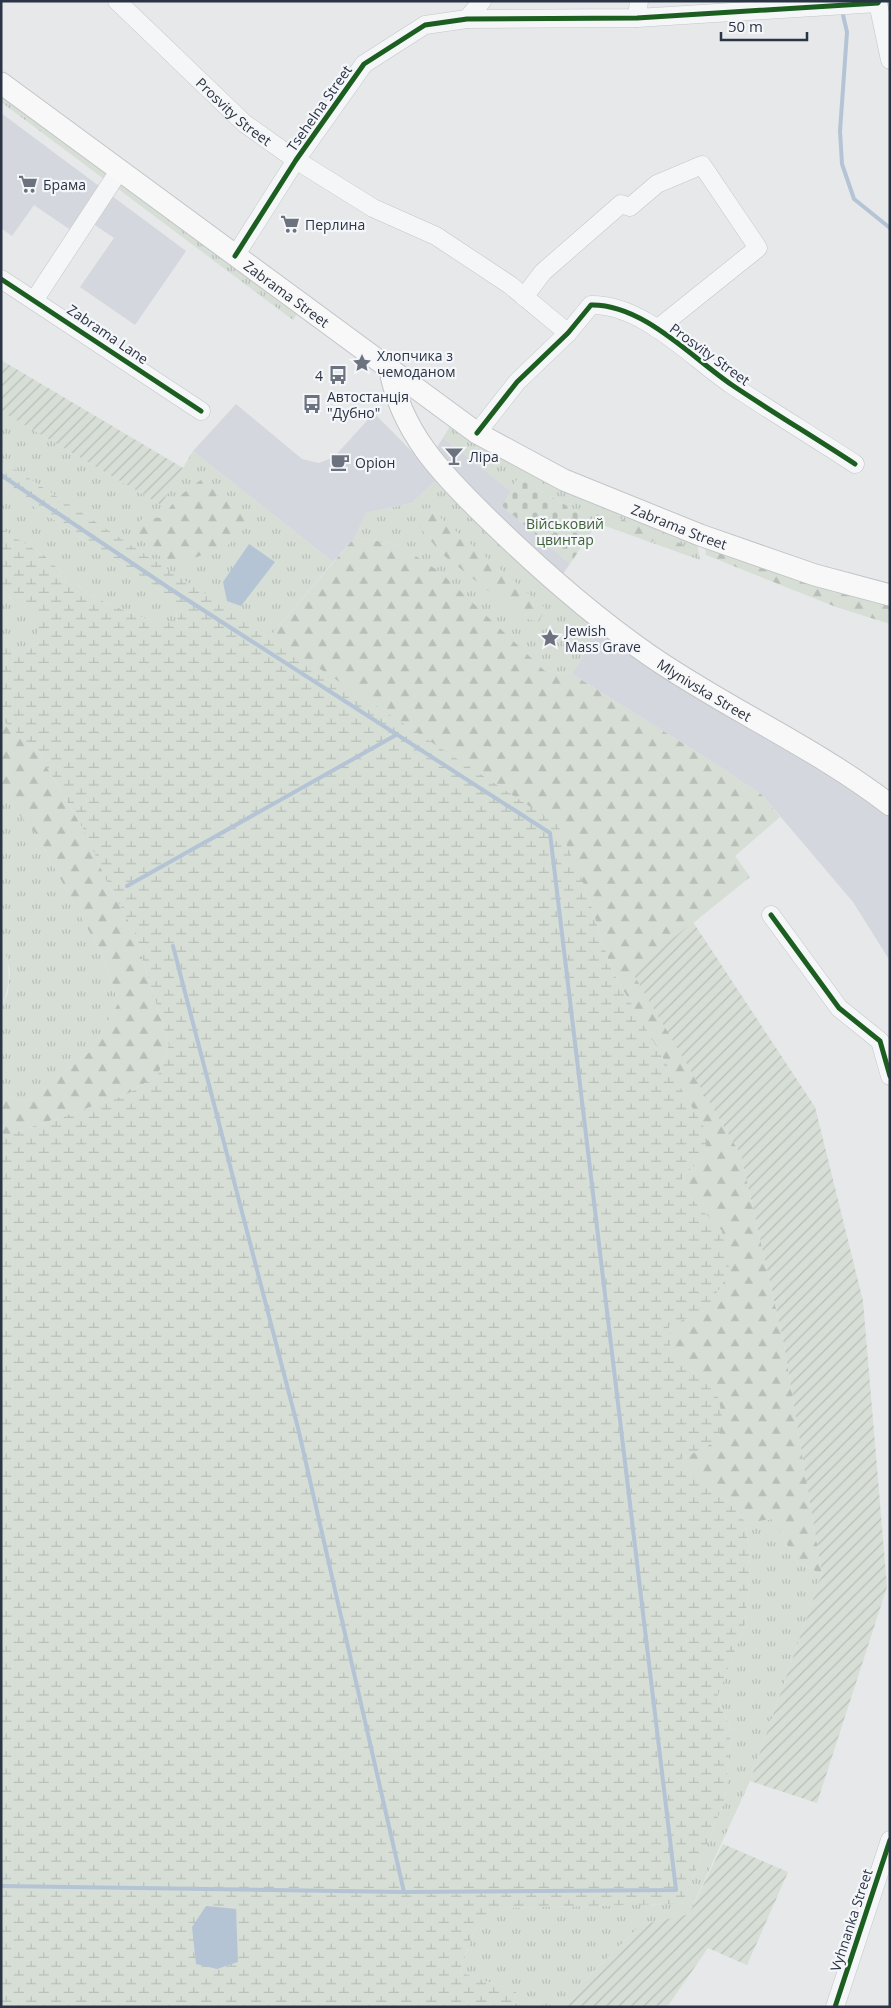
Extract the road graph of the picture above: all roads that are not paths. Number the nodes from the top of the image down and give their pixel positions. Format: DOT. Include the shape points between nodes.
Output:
graph roads {
  1 [pos="118,1"];
  2 [pos="482,1"];
  3 [pos="878,2"];
  4 [pos="638,10"];
  5 [pos="467,19"];
  6 [pos="890,60"];
  7 [pos="1,83"];
  8 [pos="296,160"];
  9 [pos="119,171"];
  10 [pos="235,256"];
  11 [pos="1,279"];
  12 [pos="524,297"];
  13 [pos="35,299"];
  14 [pos="657,329"];
  15 [pos="568,333"];
  16 [pos="390,370"];
  17 [pos="201,411"];
  18 [pos="477,433"];
  19 [pos="854,464"];
  20 [pos="890,595"];
  21 [pos="890,805"];
  22 [pos="771,915"];
  23 [pos="890,1076"];
  24 [pos="890,1840"];
  25 [pos="883,1882"];
  26 [pos="835,2007"];
  1 -- 8 [label="street, Prosvity Street" via="244,123"];
  2 -- 5 [label="street"];
  3 -- 4 [label="street, Tsehelna Street"];
  3 -- 6 [label="street"];
  4 -- 5 [label="street, Tsehelna Street"];
  5 -- 8 [label="street, Tsehelna Street" via="425,25 364,64"];
  7 -- 9 [label="main road, Zabrama Street"];
  8 -- 10 [label="street, Tsehelna Street"];
  8 -- 12 [label="street, Prosvity Street" via="374,208 436,236"];
  9 -- 10 [label="main road, Zabrama Street"];
  9 -- 13 [label="street"];
  10 -- 16 [label="main road, Zabrama Street"];
  11 -- 13 [label="street, Zabrama Lane"];
  12 -- 14 [label="street" via="542,272 621,204 630,207 657,184 702,165 758,248"];
  12 -- 15 [label="street, Prosvity Street"];
  13 -- 17 [label="street, Zabrama Lane"];
  14 -- 15 [label="street, Prosvity Street" via="606,305 590,305"];
  14 -- 19 [label="street, Prosvity Street" via="730,384"];
  15 -- 18 [label="street, Prosvity Street" via="517,382"];
  16 -- 18 [label="main road, Zabrama Street"];
  16 -- 21 [label="main road, Mlynivska Street" via="394,393 412,431 442,474 578,602 649,656 850,776"];
  18 -- 20 [label="main road, Zabrama Street" via="564,480 700,535 815,575"];
  22 -- 23 [label="street" via="839,1008 880,1040"];
  24 -- 25 [label="street, Vyhnanka Street"];
  25 -- 26 [label="street, Vyhnanka Street"];
}
